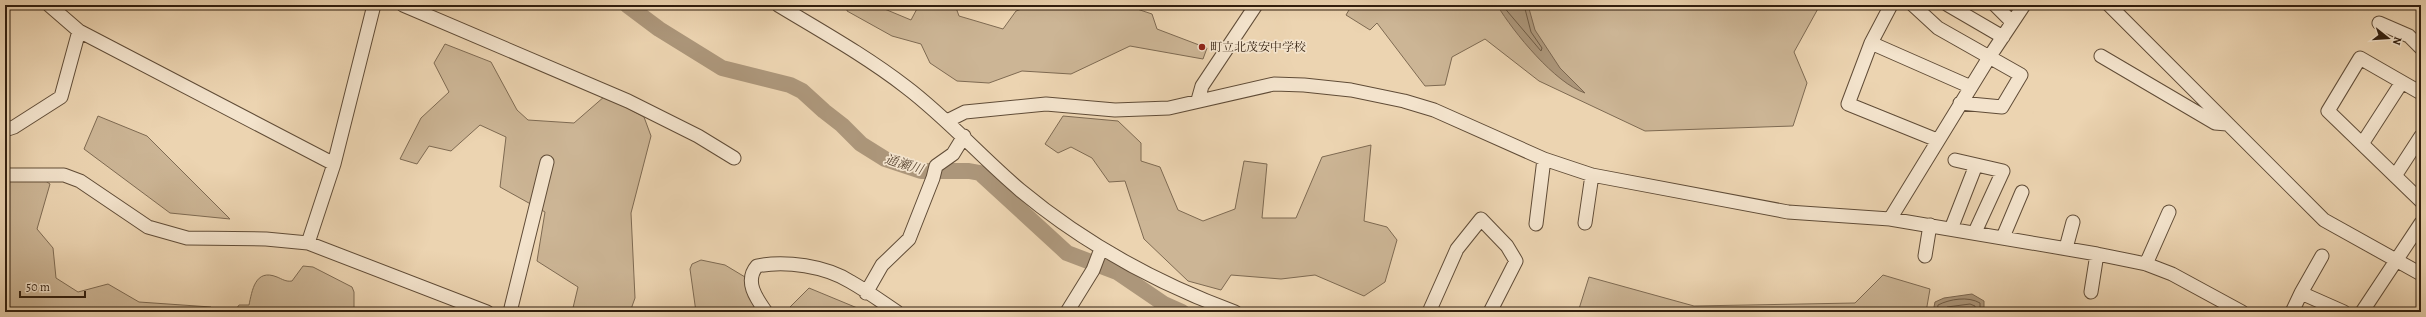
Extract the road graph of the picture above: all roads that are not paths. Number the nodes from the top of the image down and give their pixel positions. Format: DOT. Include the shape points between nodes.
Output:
graph roads {
  1 [pos="49,5"];
  2 [pos="374,5"];
  3 [pos="403,5"];
  4 [pos="778,5"];
  5 [pos="1256,5"];
  6 [pos="1891,5"];
  7 [pos="1913,5"];
  8 [pos="1948,5"];
  9 [pos="1995,5"];
  10 [pos="2024,5"];
  11 [pos="2109,5"];
  12 [pos="2012,22"];
  13 [pos="2379,23"];
  14 [pos="79,31"];
  15 [pos="2003,37"];
  16 [pos="1871,43"];
  17 [pos="2421,48"];
  18 [pos="1990,56"];
  19 [pos="2100,56"];
  20 [pos="2402,82"];
  21 [pos="1971,87"];
  22 [pos="2421,93"];
  23 [pos="1198,100"];
  24 [pos="1960,103"];
  25 [pos="947,121"];
  26 [pos="2227,124"];
  27 [pos="5,130"];
  28 [pos="964,136"];
  29 [pos="2421,136"];
  30 [pos="1937,140"];
  31 [pos="2362,144"];
  32 [pos="734,158"];
  33 [pos="1544,159"];
  34 [pos="1955,160"];
  35 [pos="547,162"];
  36 [pos="334,164"];
  37 [pos="1976,165"];
  38 [pos="5,175"];
  39 [pos="1592,175"];
  40 [pos="2395,176"];
  41 [pos="2022,192"];
  42 [pos="2421,201"];
  43 [pos="2169,212"];
  44 [pos="1890,219"];
  45 [pos="2073,222"];
  46 [pos="1585,223"];
  47 [pos="2421,223"];
  48 [pos="1536,224"];
  49 [pos="1930,225"];
  50 [pos="1950,229"];
  51 [pos="1975,232"];
  52 [pos="2003,237"];
  53 [pos="308,243"];
  54 [pos="2066,248"];
  55 [pos="1099,253"];
  56 [pos="2097,254"];
  57 [pos="1925,256"];
  58 [pos="2322,256"];
  59 [pos="2397,261"];
  60 [pos="2146,264"];
  61 [pos="2421,274"];
  62 [pos="2091,292"];
  63 [pos="866,293"];
  64 [pos="2301,293"];
  65 [pos="487,312"];
  66 [pos="510,312"];
  67 [pos="766,312"];
  68 [pos="897,312"];
  69 [pos="1067,312"];
  70 [pos="1235,312"];
  71 [pos="1430,312"];
  72 [pos="1490,312"];
  73 [pos="2242,312"];
  74 [pos="2292,312"];
  75 [pos="2344,312"];
  76 [pos="2362,312"];
  1 -- 14 [label="street"];
  2 -- 36 [label="street"];
  3 -- 32 [label="street" via="628,101 698,136"];
  4 -- 25 [label="street" via="870,61"];
  5 -- 23 [label="street" via="1202,86"];
  6 -- 16 [label="street"];
  7 -- 18 [label="street" via="1938,28"];
  8 -- 15 [label="street"];
  9 -- 12 [label="street"];
  10 -- 12 [label="street"];
  11 -- 26 [label="street"];
  12 -- 15 [label="street"];
  13 -- 17 [label="street" via="2409,36"];
  14 -- 27 [label="street" via="61,97"];
  14 -- 36 [label="street"];
  15 -- 18 [label="street"];
  16 -- 21 [label="street"];
  16 -- 30 [label="street" via="1848,104"];
  18 -- 21 [label="street"];
  18 -- 24 [label="street" via="2021,75 2002,107"];
  19 -- 26 [label="street" via="2215,123"];
  20 -- 22 [label="street"];
  20 -- 31 [label="street"];
  20 -- 31 [label="street" via="2360,58 2328,111"];
  21 -- 24 [label="street"];
  23 -- 25 [label="street" via="1169,108 1144,110 1046,104 965,112"];
  23 -- 33 [label="street" via="1274,84 1304,85 1371,94 1404,101 1457,118"];
  24 -- 30 [label="street"];
  25 -- 28 [label="street"];
  26 -- 59 [label="street" via="2324,220"];
  28 -- 55 [label="street" via="998,171"];
  28 -- 63 [label="street" via="953,154 934,172 909,239 882,265"];
  29 -- 40 [label="street"];
  30 -- 44 [label="street"];
  31 -- 40 [label="street"];
  33 -- 39 [label="street"];
  33 -- 48 [label="street"];
  34 -- 37 [label="street"];
  35 -- 66 [label="street"];
  36 -- 53 [label="street"];
  37 -- 50 [label="street"];
  37 -- 51 [label="street" via="2003,171"];
  38 -- 53 [label="street" via="64,175 80,181 148,228 179,236"];
  39 -- 44 [label="street" via="1788,212"];
  39 -- 46 [label="street"];
  40 -- 42 [label="street"];
  41 -- 52 [label="street"];
  43 -- 60 [label="street"];
  44 -- 49 [label="street"];
  45 -- 54 [label="street"];
  47 -- 59 [label="street"];
  49 -- 50 [label="street"];
  49 -- 57 [label="street"];
  50 -- 51 [label="street"];
  51 -- 52 [label="street"];
  52 -- 54 [label="street"];
  53 -- 65 [label="street"];
  54 -- 56 [label="street"];
  55 -- 69 [label="street"];
  55 -- 70 [label="street"];
  56 -- 60 [label="street"];
  56 -- 62 [label="street"];
  58 -- 64 [label="street"];
  59 -- 61 [label="street"];
  59 -- 76 [label="street"];
  60 -- 73 [label="street" via="2194,284"];
  63 -- 67 [label="street" via="837,275 790,264 769,263 756,266 750,277 751,286"];
  63 -- 68 [label="street"];
  64 -- 74 [label="street"];
  64 -- 75 [label="street"];
  71 -- 72 [label="street" via="1456,249 1481,220 1507,246 1516,261"];
}
